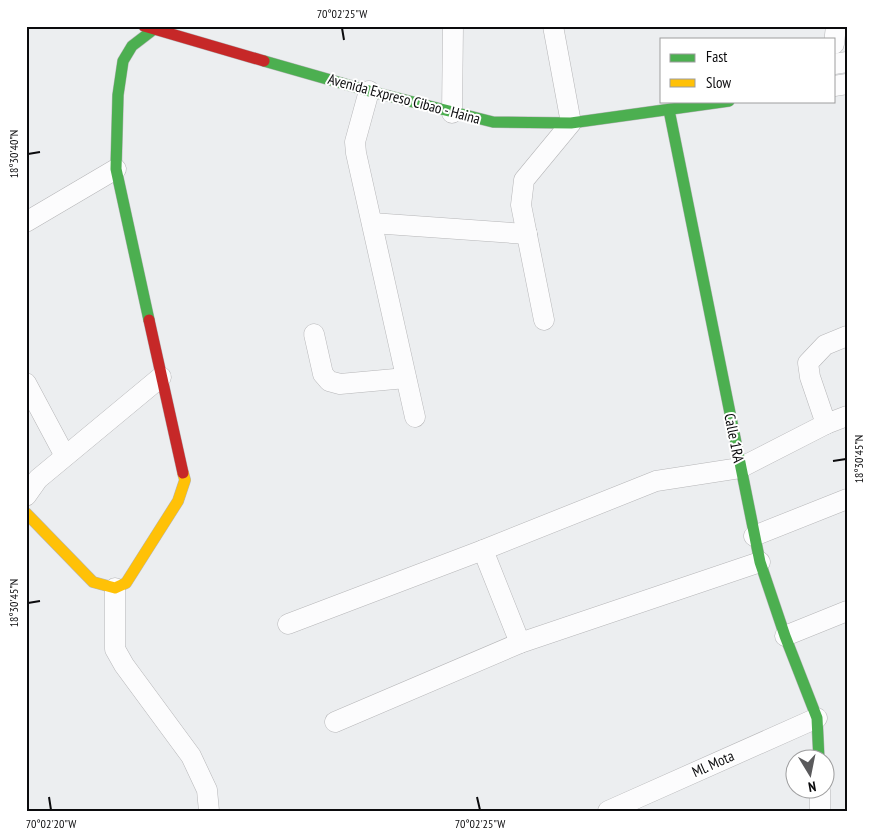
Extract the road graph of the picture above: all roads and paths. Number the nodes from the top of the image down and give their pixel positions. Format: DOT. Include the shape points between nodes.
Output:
graph roads {
  1 [pos="144,26"];
  2 [pos="454,26"];
  3 [pos="553,26"];
  4 [pos="157,28"];
  5 [pos="369,91"];
  6 [pos="722,102"];
  7 [pos="669,110"];
  8 [pos="452,113"];
  9 [pos="571,123"];
  10 [pos="116,169"];
  11 [pos="26,222"];
  12 [pos="372,223"];
  13 [pos="527,234"];
  14 [pos="544,320"];
  15 [pos="314,334"];
  16 [pos="847,336"];
  17 [pos="161,377"];
  18 [pos="406,378"];
  19 [pos="26,383"];
  20 [pos="847,416"];
  21 [pos="415,417"];
  22 [pos="826,424"];
  23 [pos="65,456"];
  24 [pos="740,468"];
  25 [pos="26,496"];
  26 [pos="847,499"];
  27 [pos="26,512"];
  28 [pos="754,536"];
  29 [pos="483,550"];
  30 [pos="760,562"];
  31 [pos="115,588"];
  32 [pos="847,612"];
  33 [pos="288,624"];
  34 [pos="785,636"];
  35 [pos="520,643"];
  36 [pos="817,718"];
  37 [pos="335,722"];
  38 [pos="819,750"];
  39 [pos="209,811"];
  40 [pos="608,811"];
  1 -- 4 [label="street, Avenida Expreso Cibao - Haina"];
  2 -- 8 [label="street"];
  3 -- 9 [label="street"];
  4 -- 5 [label="street, Avenida Expreso Cibao - Haina"];
  4 -- 10 [label="street" via="132,46 123,61 118,95"];
  5 -- 8 [label="street, Avenida Expreso Cibao - Haina"];
  5 -- 12 [label="street" via="355,142"];
  6 -- 7 [label="street, Avenida Expreso Cibao - Haina"];
  7 -- 9 [label="street, Avenida Expreso Cibao - Haina"];
  7 -- 24 [label="street, Calle 1RA"];
  8 -- 9 [label="street, Avenida Expreso Cibao - Haina" via="493,122"];
  9 -- 13 [label="street" via="524,180 521,205"];
  10 -- 11 [label="street"];
  10 -- 17 [label="street"];
  12 -- 13 [label="street"];
  12 -- 18 [label="street"];
  13 -- 14 [label="street"];
  15 -- 18 [label="street" via="323,374 329,381 340,384"];
  16 -- 22 [label="street" via="825,345 808,363"];
  17 -- 23 [label="street"];
  17 -- 31 [label="street" via="185,480 178,501 126,583"];
  18 -- 21 [label="street"];
  19 -- 23 [label="street"];
  20 -- 22 [label="street"];
  22 -- 24 [label="street"];
  23 -- 25 [label="street" via="38,479"];
  24 -- 28 [label="street, Calle 1RA"];
  24 -- 29 [label="street" via="656,481"];
  26 -- 28 [label="street"];
  27 -- 31 [label="street" via="93,582"];
  28 -- 30 [label="street, Calle 1RA"];
  29 -- 33 [label="street"];
  29 -- 35 [label="street"];
  30 -- 34 [label="street, Calle 1RA"];
  30 -- 35 [label="street"];
  31 -- 39 [label="street" via="115,649 124,666 191,756 207,790"];
  32 -- 34 [label="street"];
  34 -- 36 [label="street, Calle 1RA"];
  35 -- 37 [label="street"];
  36 -- 38 [label="street, Calle 1RA"];
  36 -- 40 [label="street, Ml. Mota"];
}
